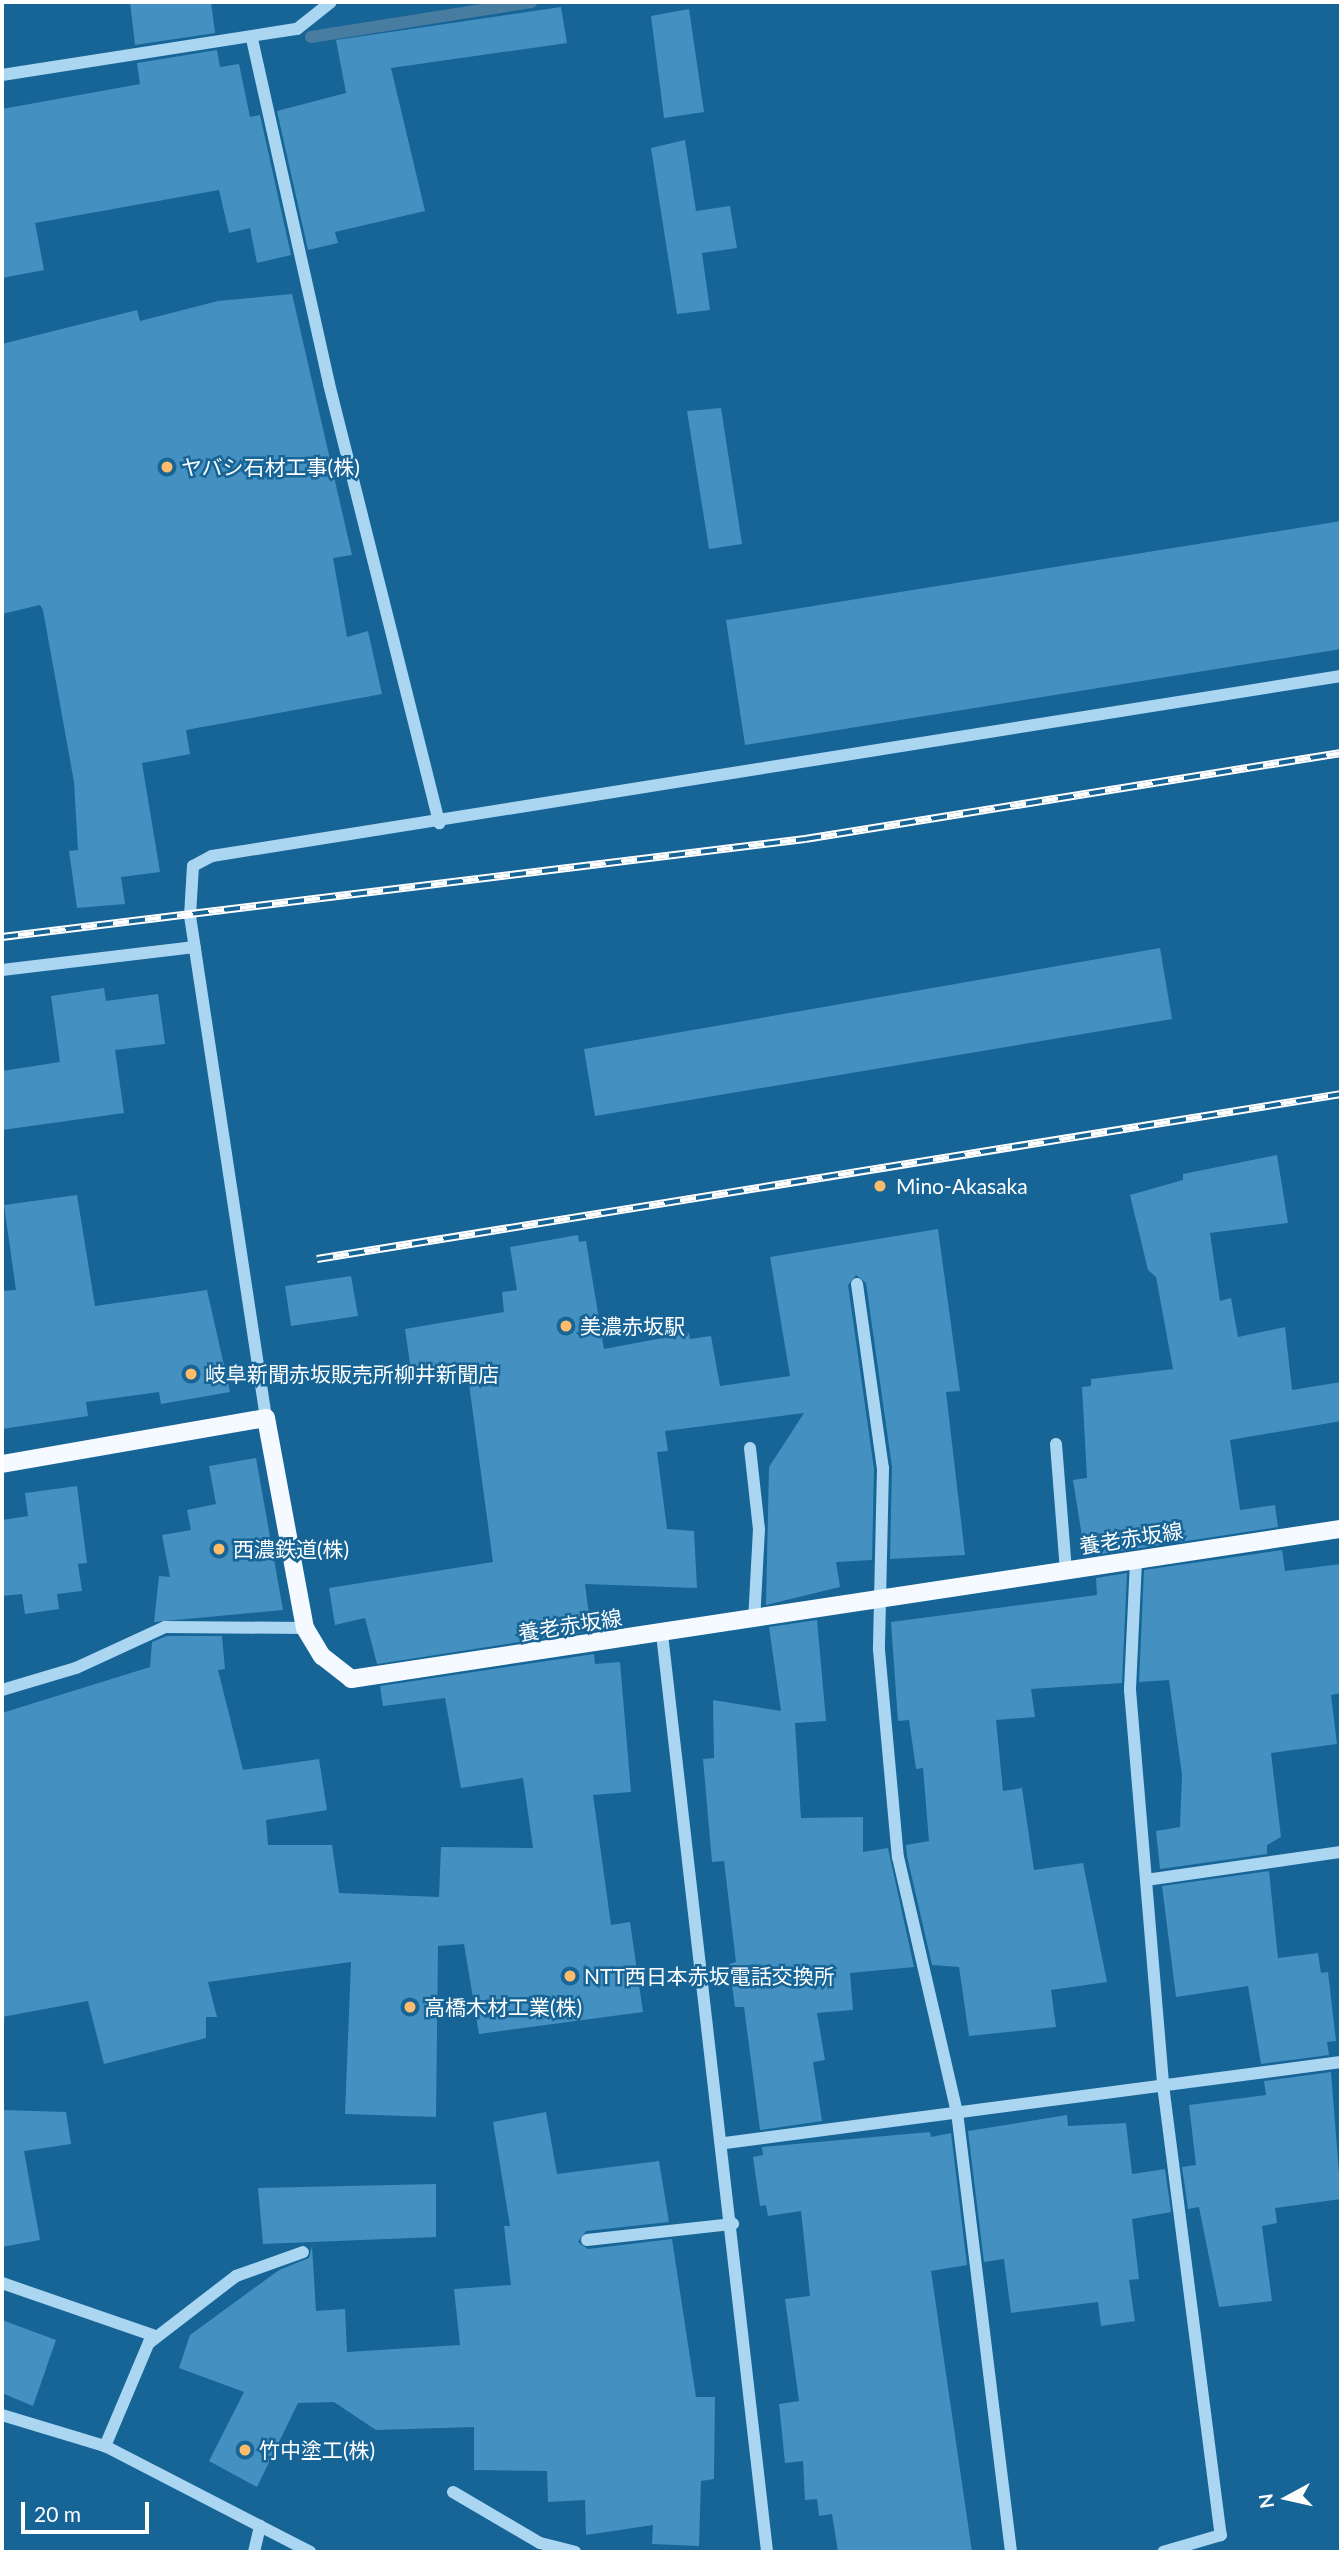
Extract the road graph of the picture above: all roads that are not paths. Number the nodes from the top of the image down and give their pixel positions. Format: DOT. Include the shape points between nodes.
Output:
graph roads {
  1 [pos="331,2"];
  2 [pos="252,38"];
  3 [pos="2,75"];
  4 [pos="1341,676"];
  5 [pos="439,822"];
  6 [pos="195,947"];
  7 [pos="2,970"];
  8 [pos="857,1284"];
  9 [pos="267,1418"];
  10 [pos="1056,1444"];
  11 [pos="750,1448"];
  12 [pos="2,1464"];
  13 [pos="1341,1529"];
  14 [pos="1136,1561"];
  15 [pos="1066,1571"];
  16 [pos="880,1599"];
  17 [pos="754,1620"];
  18 [pos="304,1628"];
  19 [pos="662,1634"];
  20 [pos="2,1690"];
  21 [pos="1341,1852"];
  22 [pos="1146,1880"];
  23 [pos="1341,2062"];
  24 [pos="1163,2085"];
  25 [pos="957,2112"];
  26 [pos="724,2143"];
  27 [pos="733,2224"];
  28 [pos="587,2240"];
  29 [pos="303,2252"];
  30 [pos="2,2283"];
  31 [pos="149,2344"];
  32 [pos="2,2415"];
  33 [pos="105,2446"];
  34 [pos="453,2491"];
  35 [pos="260,2526"];
  36 [pos="254,2552"];
  37 [pos="310,2552"];
  38 [pos="575,2552"];
  39 [pos="767,2552"];
  40 [pos="1011,2552"];
  41 [pos="1163,2552"];
  1 -- 2 [label="street" via="297,29"];
  2 -- 3 [label="street"];
  2 -- 5 [label="street" via="329,384"];
  4 -- 5 [label="street"];
  5 -- 6 [label="street" via="212,856 193,866 187,887"];
  6 -- 7 [label="street"];
  6 -- 9 [label="street"];
  8 -- 16 [label="street" via="883,1468"];
  9 -- 12 [label="main road"];
  9 -- 18 [label="main road, 養老赤坂線"];
  10 -- 15 [label="street"];
  11 -- 17 [label="street" via="759,1529"];
  13 -- 14 [label="main road, 養老赤坂線"];
  14 -- 15 [label="main road, 養老赤坂線"];
  14 -- 22 [label="street" via="1130,1690"];
  15 -- 16 [label="main road, 養老赤坂線"];
  16 -- 17 [label="main road, 養老赤坂線"];
  16 -- 25 [label="street" via="898,1857"];
  17 -- 19 [label="main road, 養老赤坂線"];
  18 -- 19 [label="main road, 養老赤坂線" via="322,1656 351,1679"];
  18 -- 20 [label="street" via="165,1627 76,1668"];
  19 -- 26 [label="street"];
  21 -- 22 [label="street"];
  22 -- 24 [label="street"];
  23 -- 24 [label="street"];
  24 -- 25 [label="street"];
  24 -- 41 [label="street" via="1221,2535"];
  25 -- 26 [label="street"];
  25 -- 40 [label="street"];
  26 -- 27 [label="street"];
  27 -- 28 [label="street"];
  27 -- 39 [label="street"];
  29 -- 31 [label="street" via="236,2276"];
  30 -- 31 [label="street" via="152,2335"];
  31 -- 33 [label="street"];
  32 -- 33 [label="street"];
  33 -- 35 [label="street"];
  34 -- 38 [label="street" via="540,2543"];
  35 -- 36 [label="street"];
  35 -- 37 [label="street"];
}
